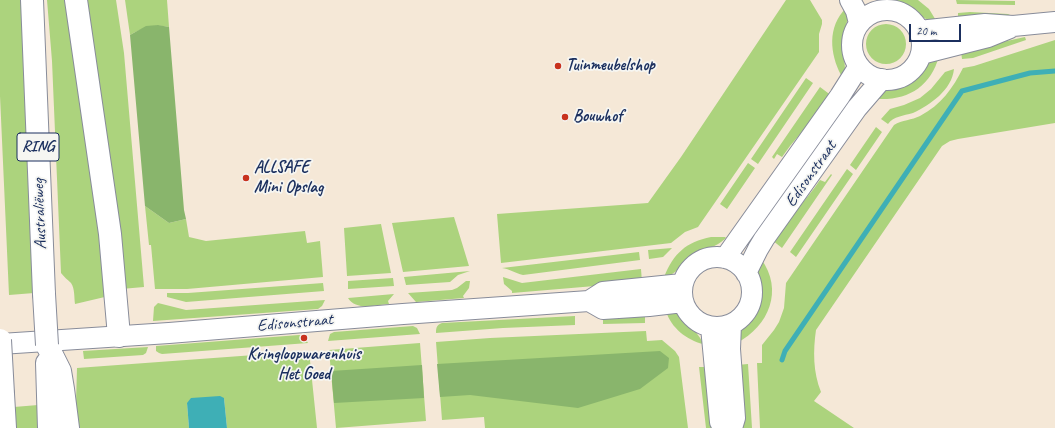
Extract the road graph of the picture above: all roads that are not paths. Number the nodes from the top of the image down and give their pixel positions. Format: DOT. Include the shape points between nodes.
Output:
graph roads {
  1 [pos="32,0"];
  2 [pos="76,0"];
  3 [pos="850,0"];
  4 [pos="874,5"];
  5 [pos="1055,22"];
  6 [pos="859,23"];
  7 [pos="1013,26"];
  8 [pos="919,31"];
  9 [pos="921,54"];
  10 [pos="859,66"];
  11 [pos="882,80"];
  12 [pos="725,258"];
  13 [pos="746,273"];
  14 [pos="683,293"];
  15 [pos="731,324"];
  16 [pos="0,326"];
  17 [pos="711,327"];
  18 [pos="118,336"];
  19 [pos="0,342"];
  20 [pos="56,390"];
  21 [pos="5,428"];
  22 [pos="49,428"];
  23 [pos="68,428"];
  24 [pos="724,428"];
  25 [pos="732,428"];
  1 -- 20 [label="main road, Australiëweg / RING, bridge" via="47,345"];
  2 -- 18 [label="main road" via="110,234"];
  3 -- 6 [label="street"];
  4 -- 6 [label="street" via="871,13"];
  4 -- 8 [label="street" via="899,12 911,19"];
  5 -- 7 [label="street"];
  6 -- 10 [label="street" via="853,35 852,48"];
  7 -- 8 [label="street" via="985,24"];
  7 -- 9 [label="street" via="988,37"];
  8 -- 9 [label="street"];
  9 -- 11 [label="street" via="906,74 899,78"];
  10 -- 11 [label="street" via="866,73"];
  10 -- 12 [label="street, Edisonstraat"];
  11 -- 13 [label="street, Edisonstraat" via="857,108 764,239"];
  12 -- 13 [label="street" via="737,264"];
  12 -- 14 [label="street" via="702,260 689,270 685,277"];
  13 -- 15 [label="street" via="752,287 750,302 743,315"];
  14 -- 17 [label="street" via="687,311 701,324"];
  14 -- 18 [label="street, Edisonstraat" via="603,292 589,301"];
  15 -- 17 [label="street"];
  15 -- 25 [label="street" via="730,349 735,418"];
  16 -- 19 [label="main road"];
  17 -- 24 [label="street" via="720,422"];
  18 -- 19 [label="street, Edisonstraat"];
  19 -- 21 [label="main road, bridge"];
  20 -- 22 [label="main road, Australiëweg"];
  20 -- 23 [label="main road"];
}
